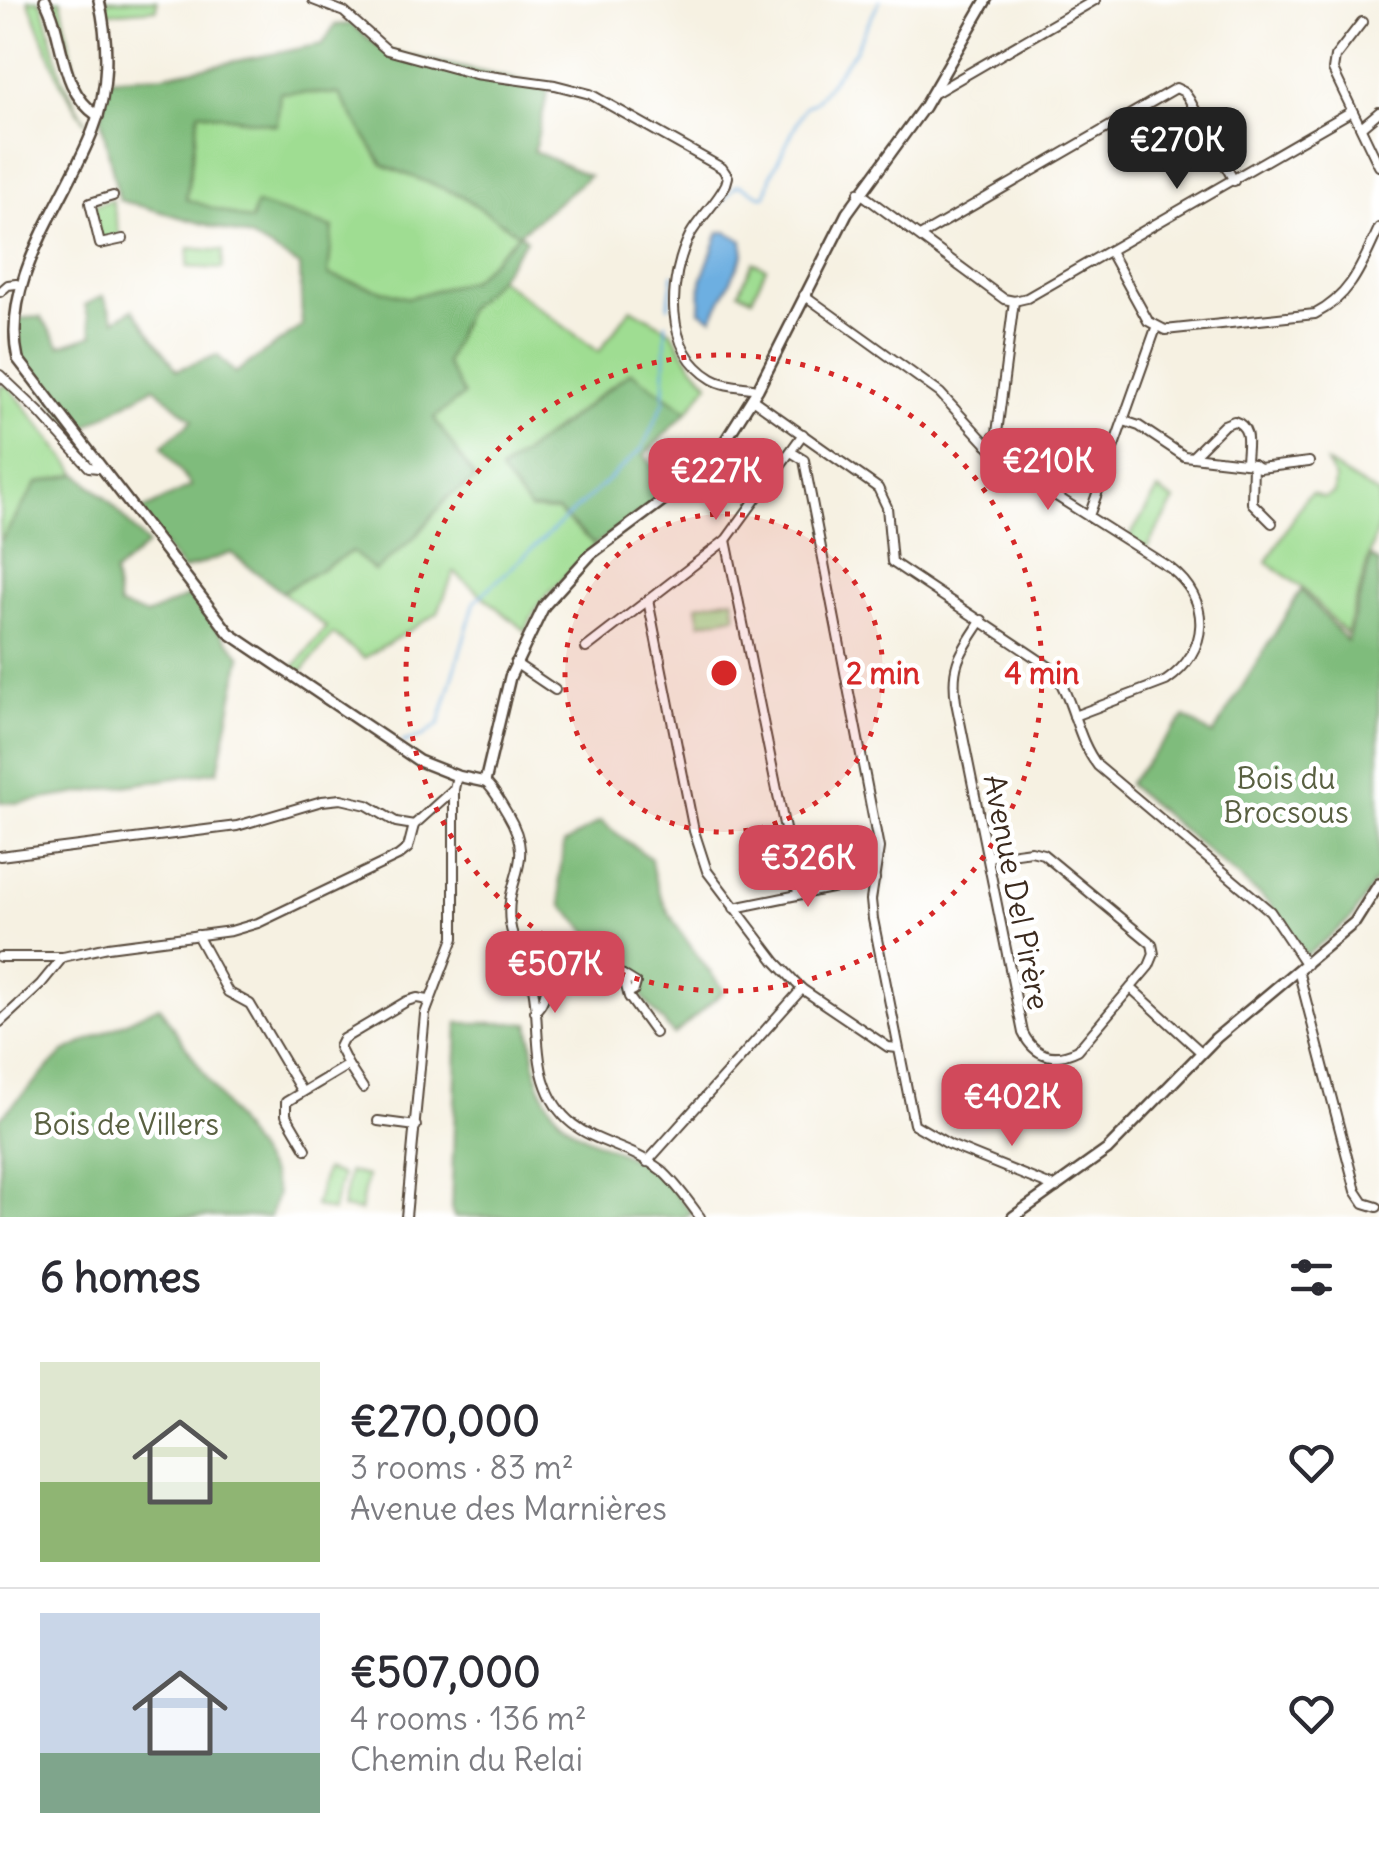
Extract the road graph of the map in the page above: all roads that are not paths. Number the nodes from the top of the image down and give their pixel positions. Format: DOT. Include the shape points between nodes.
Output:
graph roads {
  1 [pos="45,0"];
  2 [pos="99,0"];
  3 [pos="313,0"];
  4 [pos="986,0"];
  5 [pos="1095,0"];
  6 [pos="1362,22"];
  7 [pos="933,94"];
  8 [pos="1352,111"];
  9 [pos="1379,112"];
  10 [pos="98,116"];
  11 [pos="1361,127"];
  12 [pos="1379,166"];
  13 [pos="1234,181"];
  14 [pos="859,192"];
  15 [pos="113,196"];
  16 [pos="1379,228"];
  17 [pos="920,236"];
  18 [pos="123,240"];
  19 [pos="1110,252"];
  20 [pos="16,284"];
  21 [pos="0,292"];
  22 [pos="804,295"];
  23 [pos="1014,301"];
  24 [pos="1156,328"];
  25 [pos="0,375"];
  26 [pos="755,394"];
  27 [pos="1124,421"];
  28 [pos="803,434"];
  29 [pos="817,444"];
  30 [pos="987,445"];
  31 [pos="791,452"];
  32 [pos="1193,456"];
  33 [pos="804,460"];
  34 [pos="1309,462"];
  35 [pos="1250,464"];
  36 [pos="98,468"];
  37 [pos="1089,516"];
  38 [pos="1272,523"];
  39 [pos="726,540"];
  40 [pos="648,600"];
  41 [pos="982,620"];
  42 [pos="586,648"];
  43 [pos="516,663"];
  44 [pos="555,690"];
  45 [pos="1074,716"];
  46 [pos="457,776"];
  47 [pos="485,782"];
  48 [pos="454,789"];
  49 [pos="414,825"];
  50 [pos="0,856"];
  51 [pos="988,857"];
  52 [pos="874,879"];
  53 [pos="1379,884"];
  54 [pos="798,892"];
  55 [pos="734,908"];
  56 [pos="197,936"];
  57 [pos="63,957"];
  58 [pos="0,958"];
  59 [pos="1302,968"];
  60 [pos="1131,988"];
  61 [pos="802,989"];
  62 [pos="428,1000"];
  63 [pos="535,1010"];
  64 [pos="0,1022"];
  65 [pos="655,1034"];
  66 [pos="898,1048"];
  67 [pos="1201,1052"];
  68 [pos="348,1065"];
  69 [pos="362,1088"];
  70 [pos="302,1092"];
  71 [pos="378,1121"];
  72 [pos="416,1126"];
  73 [pos="306,1149"];
  74 [pos="648,1162"];
  75 [pos="1056,1188"];
  76 [pos="1377,1207"];
  77 [pos="406,1217"];
  78 [pos="700,1217"];
  79 [pos="1013,1217"];
  1 -- 10 [label="street" via="69,80"];
  2 -- 10 [label="street" via="106,52"];
  3 -- 26 [label="street" via="344,12 387,50 590,94 722,168 726,184 686,244 672,310 683,342 706,374"];
  4 -- 7 [label="street"];
  5 -- 7 [label="street"];
  6 -- 8 [label="street" via="1333,64"];
  7 -- 14 [label="street"];
  8 -- 11 [label="street"];
  8 -- 13 [label="street"];
  9 -- 11 [label="street"];
  10 -- 20 [label="street"];
  11 -- 12 [label="street"];
  13 -- 17 [label="street" via="1189,99 1176,88"];
  13 -- 19 [label="street"];
  14 -- 17 [label="street"];
  14 -- 22 [label="street"];
  15 -- 18 [label="street" via="90,204 90,210 100,244"];
  16 -- 24 [label="street" via="1352,284 1315,314"];
  17 -- 23 [label="street"];
  19 -- 23 [label="street"];
  19 -- 24 [label="street"];
  20 -- 21 [label="street"];
  20 -- 36 [label="street" via="9,319 18,359"];
  22 -- 26 [label="street"];
  22 -- 30 [label="street" via="940,393"];
  23 -- 30 [label="street" via="997,433"];
  24 -- 27 [label="street"];
  25 -- 36 [label="street"];
  26 -- 28 [label="street"];
  26 -- 43 [label="street" via="700,470 566,580 544,606"];
  27 -- 32 [label="street"];
  27 -- 37 [label="street"];
  28 -- 29 [label="street"];
  28 -- 31 [label="street"];
  29 -- 33 [label="street"];
  29 -- 41 [label="street" via="884,496 892,562"];
  30 -- 37 [label="street" via="1004,464"];
  31 -- 33 [label="street"];
  31 -- 39 [label="street"];
  32 -- 35 [label="street"];
  32 -- 35 [label="street" via="1234,421 1246,430"];
  33 -- 52 [label="street" via="879,848"];
  34 -- 35 [label="street"];
  35 -- 38 [label="street" via="1251,501"];
  36 -- 46 [label="street" via="229,633 408,755"];
  37 -- 45 [label="street" via="1185,580 1197,602 1200,632 1178,673"];
  39 -- 40 [label="street"];
  39 -- 54 [label="street"];
  40 -- 42 [label="street"];
  40 -- 55 [label="street" via="700,856"];
  41 -- 45 [label="street" via="1051,668"];
  41 -- 51 [label="street, Avenue Del Pirère" via="952,677"];
  43 -- 44 [label="street"];
  43 -- 47 [label="street"];
  45 -- 59 [label="street" via="1098,766 1270,911"];
  46 -- 47 [label="street"];
  46 -- 48 [label="street"];
  47 -- 63 [label="street" via="521,842 510,922"];
  48 -- 49 [label="street"];
  48 -- 62 [label="street" via="455,929"];
  49 -- 50 [label="street" via="341,799 237,826"];
  49 -- 56 [label="street" via="408,848 398,856 258,924"];
  51 -- 60 [label="street" via="1043,854 1145,937 1154,954"];
  51 -- 60 [label="street, Avenue Del Pirère" via="1023,1033 1035,1051 1053,1058 1078,1050"];
  52 -- 54 [label="street"];
  52 -- 66 [label="street" via="873,919"];
  53 -- 59 [label="street" via="1355,922"];
  54 -- 55 [label="street"];
  55 -- 61 [label="street"];
  56 -- 57 [label="street"];
  56 -- 70 [label="street" via="228,992 250,1004"];
  57 -- 58 [label="street"];
  57 -- 64 [label="street"];
  59 -- 67 [label="street"];
  59 -- 76 [label="street" via="1356,1192"];
  60 -- 67 [label="street"];
  61 -- 66 [label="street"];
  61 -- 74 [label="street"];
  62 -- 68 [label="street" via="407,1001 343,1039"];
  62 -- 72 [label="street"];
  63 -- 65 [label="street" via="550,968 565,957 636,983 628,993"];
  63 -- 74 [label="street" via="544,1081 559,1110 586,1135"];
  66 -- 75 [label="street" via="914,1124"];
  67 -- 75 [label="street" via="1135,1124"];
  68 -- 69 [label="street"];
  68 -- 70 [label="street"];
  70 -- 73 [label="street" via="284,1109"];
  71 -- 72 [label="street"];
  72 -- 77 [label="street"];
  74 -- 78 [label="street"];
  75 -- 79 [label="street"];
}
